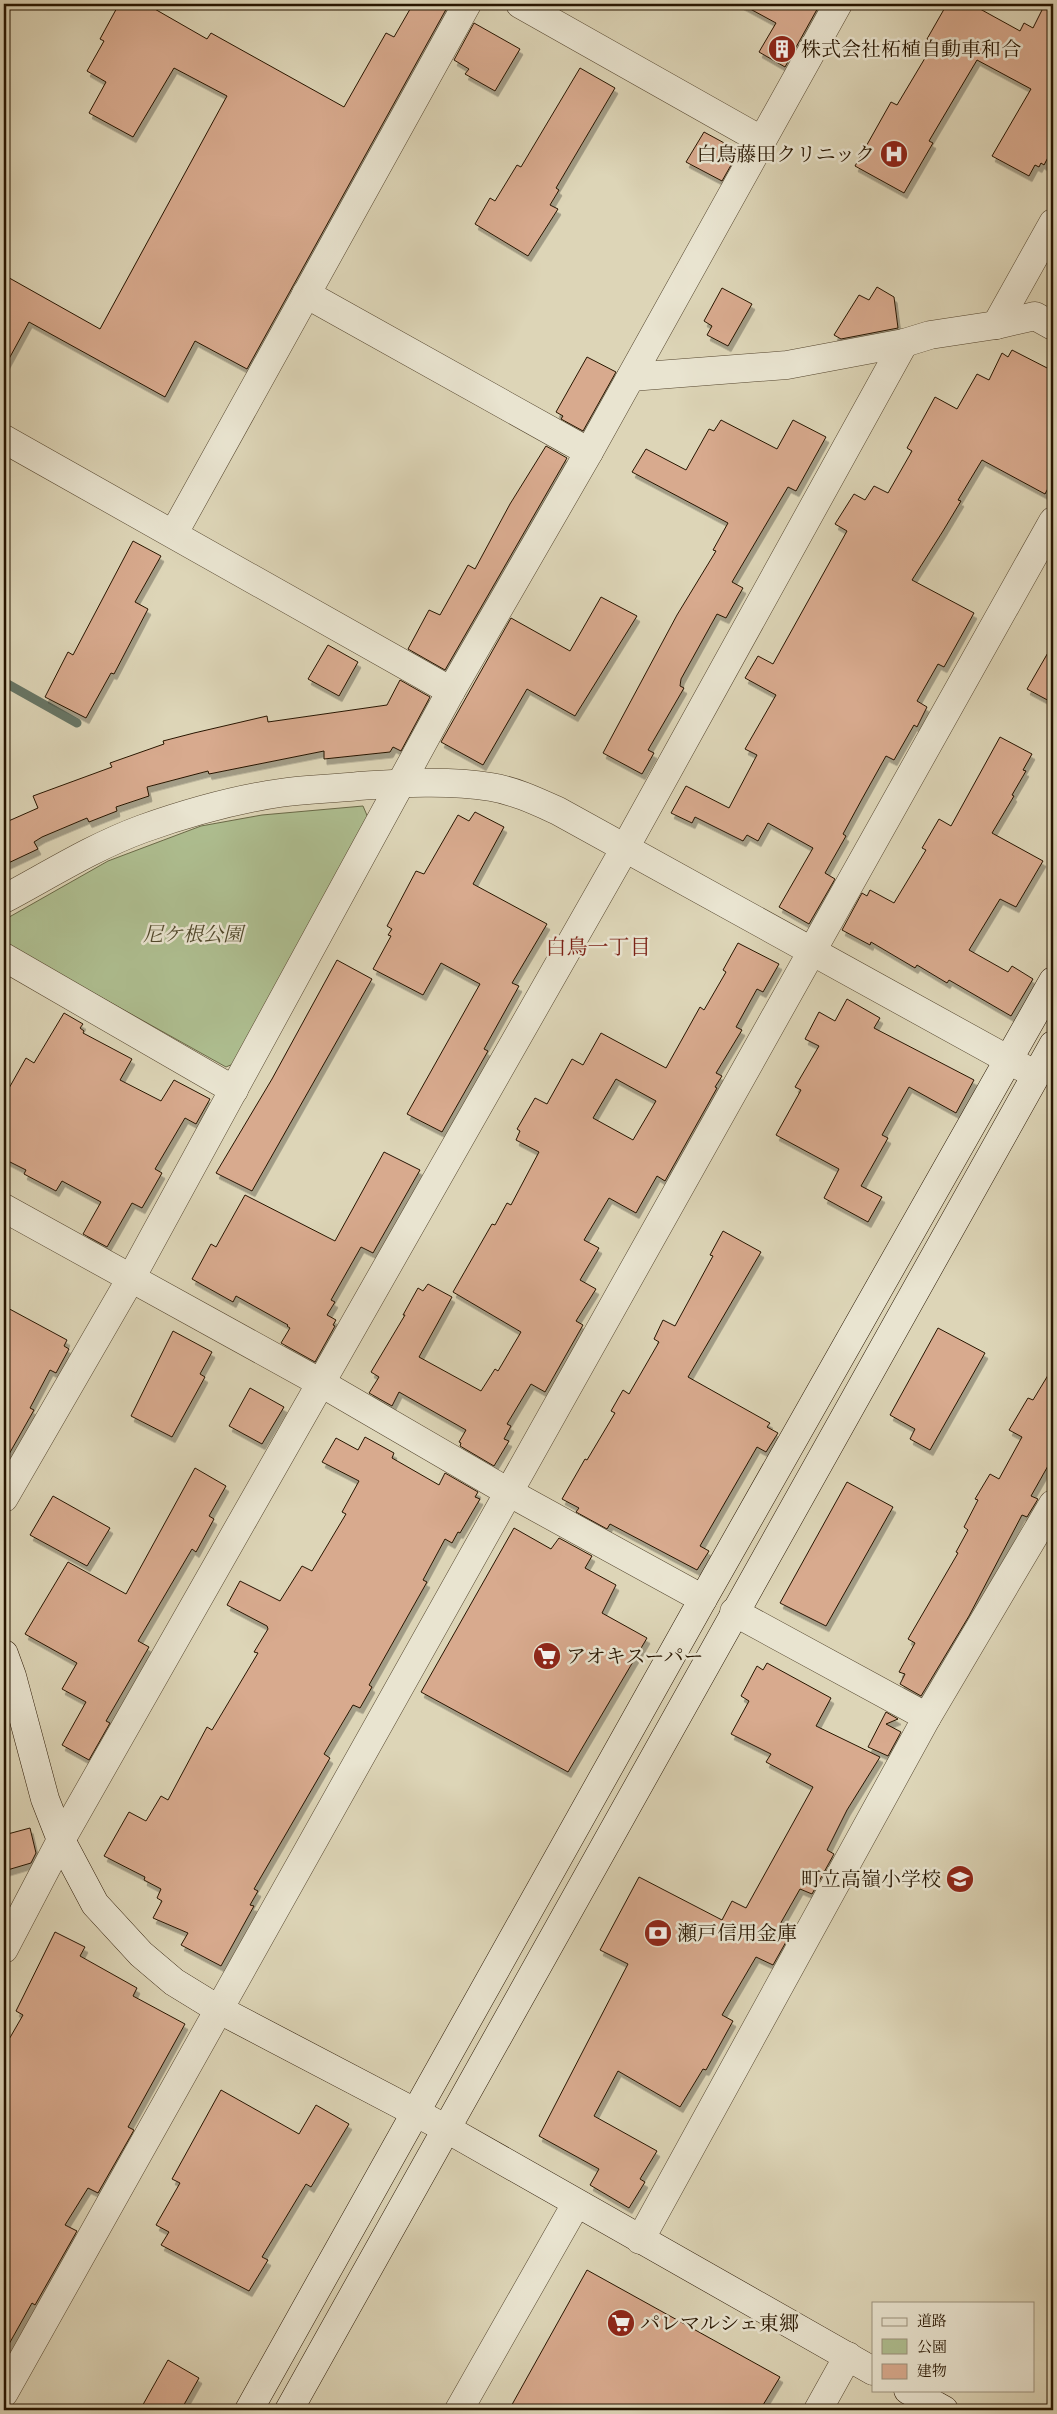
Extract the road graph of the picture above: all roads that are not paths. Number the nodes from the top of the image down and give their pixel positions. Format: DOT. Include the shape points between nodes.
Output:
graph roads {
  1 [pos="467,4"];
  2 [pos="520,4"];
  3 [pos="838,4"];
  4 [pos="761,140"];
  5 [pos="1053,223"];
  6 [pos="306,294"];
  7 [pos="996,325"];
  8 [pos="1053,326"];
  9 [pos="904,343"];
  10 [pos="631,377"];
  11 [pos="4,439"];
  12 [pos="589,452"];
  13 [pos="1053,521"];
  14 [pos="174,533"];
  15 [pos="451,691"];
  16 [pos="402,783"];
  17 [pos="626,848"];
  18 [pos="4,899"];
  19 [pos="813,952"];
  20 [pos="4,957"];
  21 [pos="1053,981"];
  22 [pos="1053,1045"];
  23 [pos="1010,1060"];
  24 [pos="1045,1080"];
  25 [pos="234,1090"];
  26 [pos="4,1208"];
  27 [pos="130,1280"];
  28 [pos="321,1383"];
  29 [pos="510,1493"];
  30 [pos="4,1498"];
  31 [pos="1053,1504"];
  32 [pos="703,1599"];
  33 [pos="734,1612"];
  34 [pos="4,1654"];
  35 [pos="928,1717"];
  36 [pos="61,1840"];
  37 [pos="4,1949"];
  38 [pos="218,2009"];
  39 [pos="414,2112"];
  40 [pos="446,2129"];
  41 [pos="576,2204"];
  42 [pos="640,2240"];
  43 [pos="848,2356"];
  44 [pos="872,2370"];
  45 [pos="912,2392"];
  46 [pos="4,2393"];
  47 [pos="249,2410"];
  48 [pos="289,2410"];
  49 [pos="459,2410"];
  50 [pos="818,2410"];
  51 [pos="944,2410"];
  1 -- 6 [label="street"];
  2 -- 4 [label="street"];
  3 -- 4 [label="street"];
  4 -- 10 [label="street"];
  5 -- 7 [label="street"];
  6 -- 12 [label="street"];
  6 -- 14 [label="street"];
  7 -- 8 [label="street" via="1035,316"];
  7 -- 9 [label="street" via="930,335"];
  9 -- 10 [label="street" via="787,365"];
  9 -- 17 [label="street"];
  10 -- 12 [label="street"];
  11 -- 14 [label="street"];
  12 -- 15 [label="street"];
  13 -- 19 [label="street"];
  14 -- 15 [label="street"];
  15 -- 16 [label="street"];
  16 -- 17 [label="street" via="491,787 527,796"];
  16 -- 18 [label="street" via="281,793 188,813 97,849"];
  16 -- 25 [label="street"];
  17 -- 19 [label="street"];
  17 -- 28 [label="street"];
  19 -- 23 [label="street"];
  19 -- 29 [label="street"];
  20 -- 25 [label="street"];
  21 -- 23 [label="street"];
  22 -- 24 [label="street"];
  23 -- 24 [label="street"];
  23 -- 32 [label="street"];
  24 -- 33 [label="street"];
  25 -- 27 [label="street"];
  26 -- 27 [label="street"];
  27 -- 28 [label="street"];
  27 -- 30 [label="street"];
  28 -- 29 [label="street"];
  28 -- 36 [label="street"];
  29 -- 32 [label="street"];
  29 -- 38 [label="street"];
  31 -- 35 [label="street"];
  32 -- 39 [label="street"];
  33 -- 35 [label="street"];
  33 -- 40 [label="street"];
  34 -- 36 [label="street" via="45,1799"];
  35 -- 42 [label="street"];
  36 -- 37 [label="street"];
  36 -- 38 [label="street" via="95,1904 141,1954 174,1982"];
  38 -- 39 [label="street"];
  38 -- 46 [label="street"];
  39 -- 40 [label="street"];
  39 -- 47 [label="street"];
  40 -- 41 [label="street"];
  40 -- 48 [label="street"];
  41 -- 42 [label="street"];
  41 -- 49 [label="street"];
  42 -- 43 [label="street"];
  43 -- 44 [label="street"];
  43 -- 50 [label="street"];
  45 -- 51 [label="street"];
}
